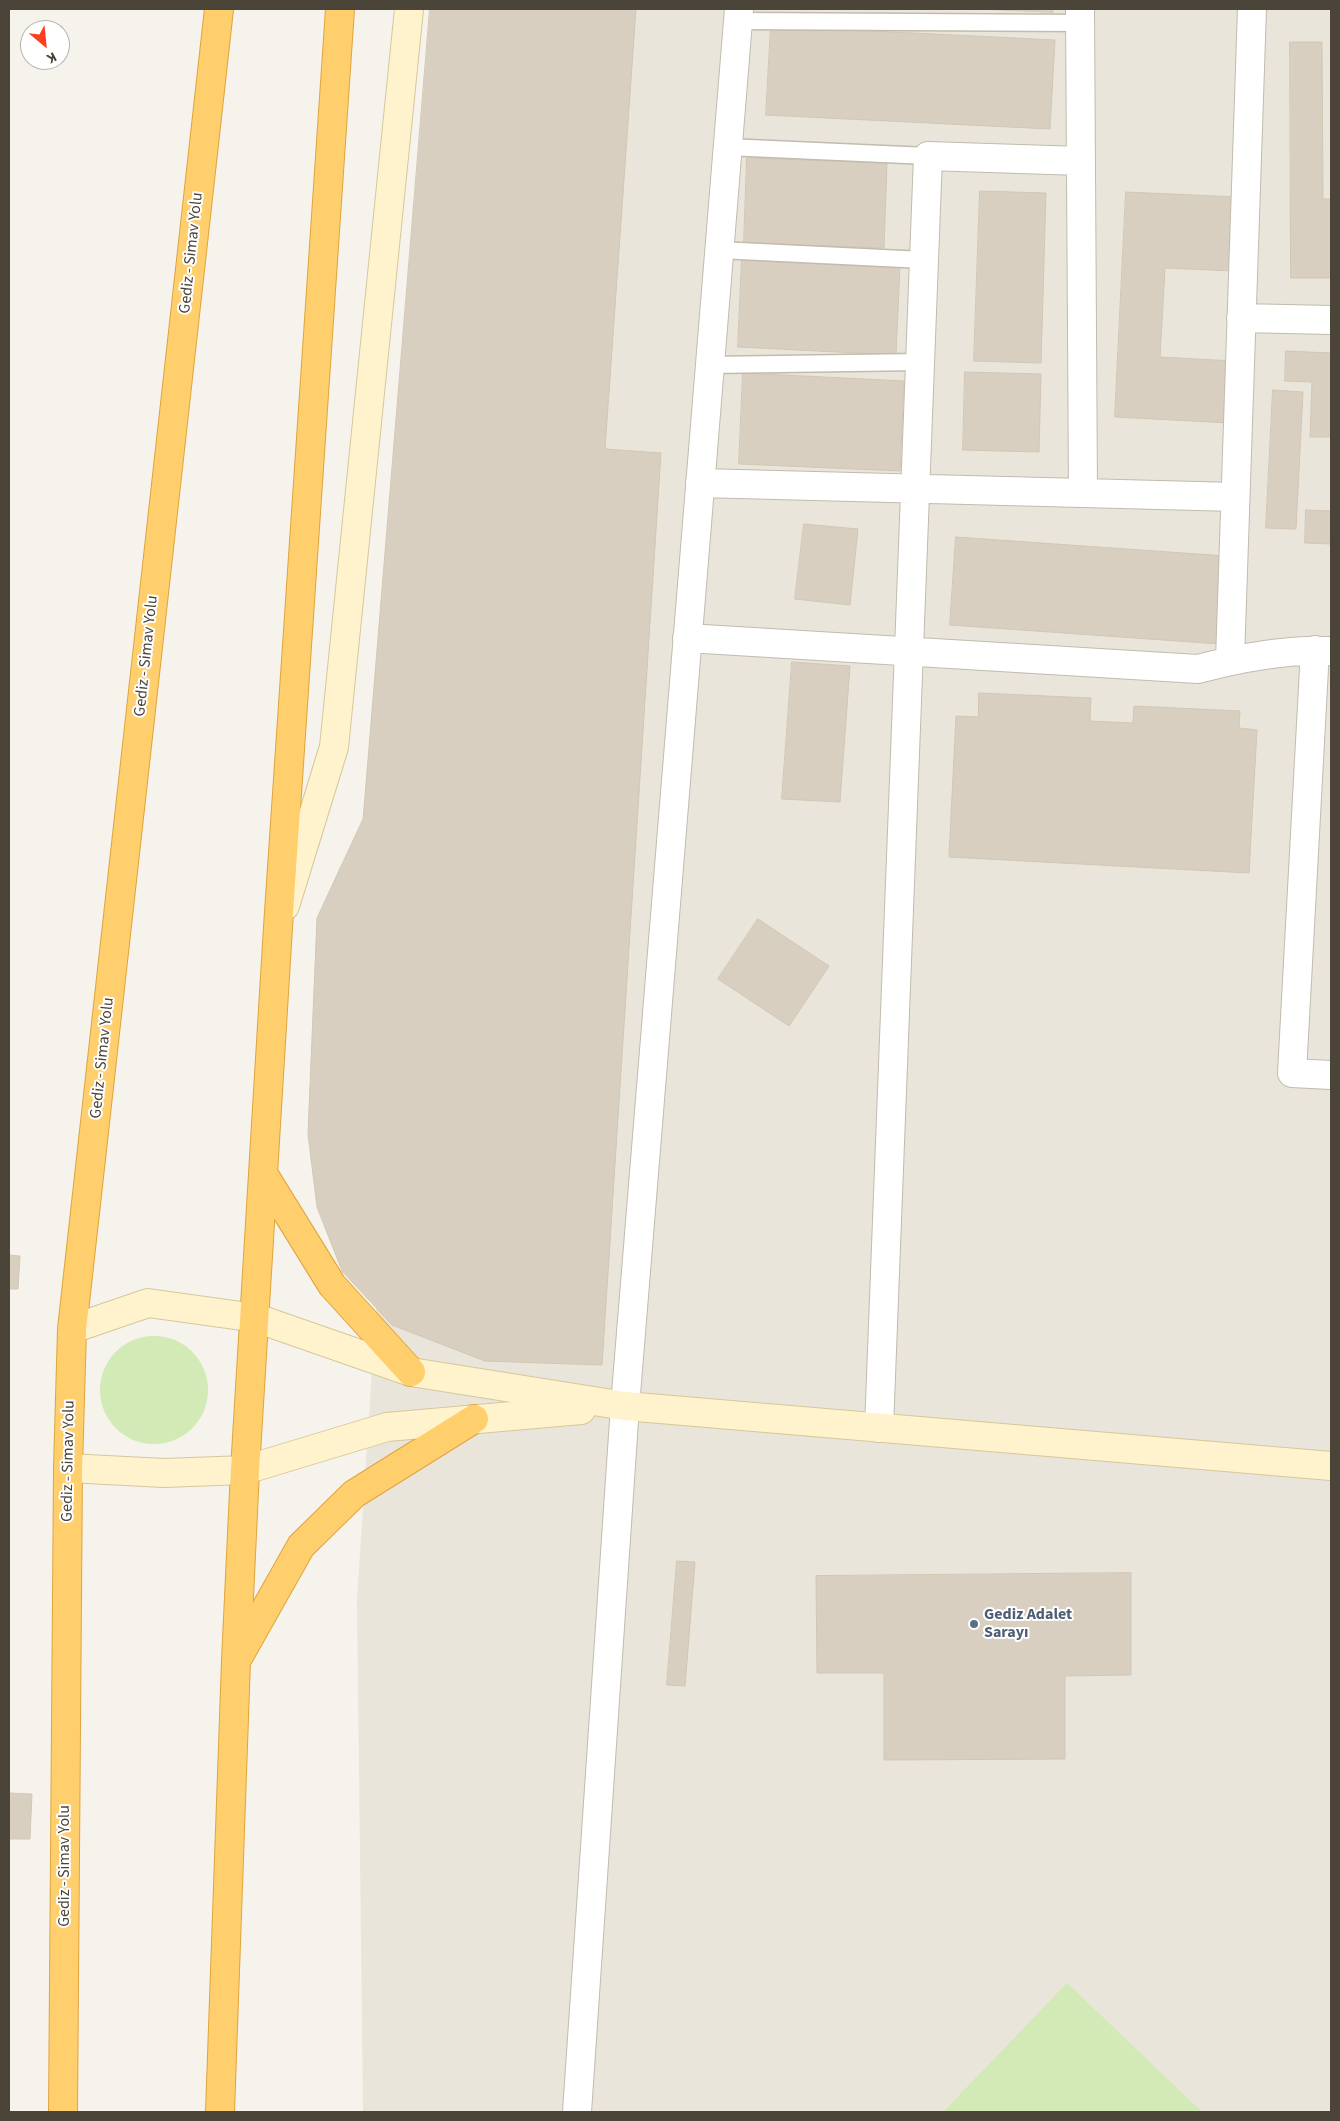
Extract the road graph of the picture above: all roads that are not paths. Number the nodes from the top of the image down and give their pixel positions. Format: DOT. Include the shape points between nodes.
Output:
graph roads {
  1 [pos="219,9"];
  2 [pos="340,9"];
  3 [pos="409,9"];
  4 [pos="1252,9"];
  5 [pos="738,15"];
  6 [pos="1080,16"];
  7 [pos="728,147"];
  8 [pos="928,156"];
  9 [pos="1081,161"];
  10 [pos="719,250"];
  11 [pos="924,260"];
  12 [pos="1242,318"];
  13 [pos="1331,320"];
  14 [pos="920,362"];
  15 [pos="710,365"];
  16 [pos="700,483"];
  17 [pos="915,488"];
  18 [pos="1083,493"];
  19 [pos="1235,496"];
  20 [pos="687,638"];
  21 [pos="909,651"];
  22 [pos="1323,651"];
  23 [pos="1230,660"];
  24 [pos="278,927"];
  25 [pos="1331,1075"];
  26 [pos="264,1175"];
  27 [pos="256,1318"];
  28 [pos="72,1329"];
  29 [pos="410,1372"];
  30 [pos="625,1406"];
  31 [pos="474,1419"];
  32 [pos="879,1428"];
  33 [pos="1331,1466"];
  34 [pos="68,1468"];
  35 [pos="245,1470"];
  36 [pos="236,1661"];
  37 [pos="63,2112"];
  38 [pos="220,2112"];
  39 [pos="577,2112"];
  1 -- 28 [label="highway, Gediz - Simav Yolu"];
  2 -- 24 [label="highway"];
  3 -- 24 [label="street" via="334,746"];
  4 -- 12 [label="street"];
  5 -- 6 [label="lane"];
  5 -- 7 [label="street"];
  6 -- 9 [label="street"];
  7 -- 8 [label="lane"];
  7 -- 10 [label="street"];
  8 -- 9 [label="street"];
  8 -- 11 [label="street"];
  9 -- 18 [label="street"];
  10 -- 11 [label="lane"];
  10 -- 15 [label="street"];
  11 -- 14 [label="street"];
  12 -- 13 [label="street"];
  12 -- 19 [label="street"];
  14 -- 15 [label="lane"];
  14 -- 17 [label="street"];
  15 -- 16 [label="street"];
  16 -- 17 [label="street"];
  16 -- 20 [label="street"];
  17 -- 18 [label="street"];
  17 -- 21 [label="street"];
  18 -- 19 [label="street"];
  19 -- 23 [label="street"];
  20 -- 21 [label="street"];
  20 -- 30 [label="street"];
  21 -- 23 [label="street" via="1198,669"];
  21 -- 32 [label="street"];
  22 -- 23 [label="street"];
  22 -- 25 [label="street" via="1292,1073"];
  24 -- 26 [label="highway"];
  26 -- 27 [label="highway"];
  26 -- 29 [label="highway" via="332,1285"];
  27 -- 28 [label="street" via="148,1302"];
  27 -- 29 [label="street"];
  27 -- 35 [label="highway"];
  28 -- 34 [label="highway, Gediz - Simav Yolu"];
  29 -- 30 [label="street"];
  30 -- 31 [label="street"];
  30 -- 32 [label="street"];
  30 -- 39 [label="street"];
  31 -- 35 [label="street" via="387,1427"];
  31 -- 36 [label="highway" via="354,1494 301,1546"];
  32 -- 33 [label="street"];
  34 -- 35 [label="street" via="164,1473"];
  34 -- 37 [label="highway, Gediz - Simav Yolu"];
  35 -- 36 [label="highway"];
  36 -- 38 [label="highway"];
}
